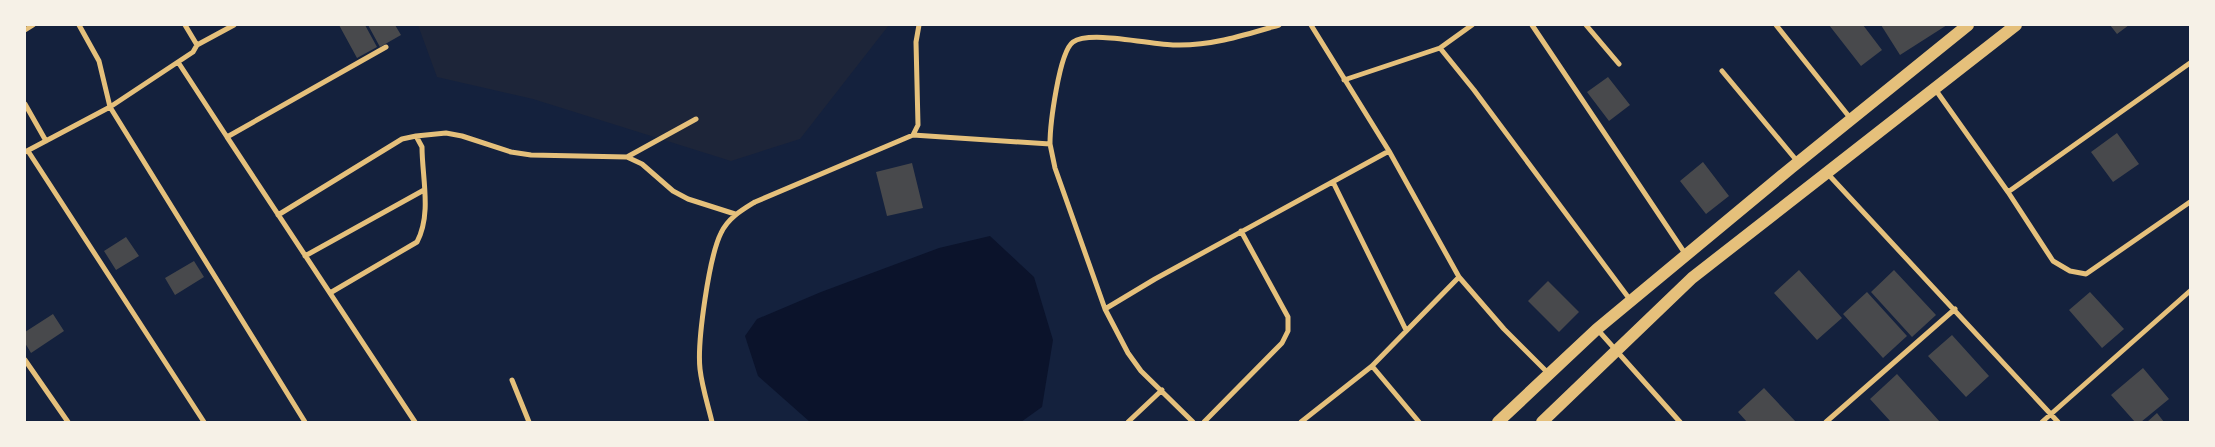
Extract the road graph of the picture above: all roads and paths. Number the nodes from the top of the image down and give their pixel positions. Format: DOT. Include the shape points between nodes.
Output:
graph roads {
  1 [pos="33,25"];
  2 [pos="79,25"];
  3 [pos="185,25"];
  4 [pos="234,25"];
  5 [pos="919,25"];
  6 [pos="1279,25"];
  7 [pos="1311,25"];
  8 [pos="1472,25"];
  9 [pos="1532,25"];
  10 [pos="1586,25"];
  11 [pos="1776,25"];
  12 [pos="1968,25"];
  13 [pos="2013,26"];
  14 [pos="25,30"];
  15 [pos="197,45"];
  16 [pos="386,47"];
  17 [pos="1440,48"];
  18 [pos="178,62"];
  19 [pos="2190,63"];
  20 [pos="1619,64"];
  21 [pos="1722,71"];
  22 [pos="1344,80"];
  23 [pos="1934,88"];
  24 [pos="25,104"];
  25 [pos="110,107"];
  26 [pos="696,119"];
  27 [pos="1852,120"];
  28 [pos="913,135"];
  29 [pos="416,136"];
  30 [pos="227,137"];
  31 [pos="46,141"];
  32 [pos="1050,144"];
  33 [pos="26,151"];
  34 [pos="1388,151"];
  35 [pos="627,157"];
  36 [pos="1798,163"];
  37 [pos="1826,173"];
  38 [pos="1333,182"];
  39 [pos="424,190"];
  40 [pos="2008,192"];
  41 [pos="2190,202"];
  42 [pos="735,214"];
  43 [pos="278,215"];
  44 [pos="1241,231"];
  45 [pos="1686,255"];
  46 [pos="305,256"];
  47 [pos="1459,277"];
  48 [pos="2190,290"];
  49 [pos="330,293"];
  50 [pos="1631,301"];
  51 [pos="1105,309"];
  52 [pos="1955,309"];
  53 [pos="1597,329"];
  54 [pos="1406,330"];
  55 [pos="1617,351"];
  56 [pos="25,360"];
  57 [pos="1372,366"];
  58 [pos="1549,375"];
  59 [pos="512,380"];
  60 [pos="1162,390"];
  61 [pos="2050,414"];
  62 [pos="68,422"];
  63 [pos="204,422"];
  64 [pos="305,422"];
  65 [pos="415,422"];
  66 [pos="529,422"];
  67 [pos="712,422"];
  68 [pos="1128,422"];
  69 [pos="1193,422"];
  70 [pos="1204,422"];
  71 [pos="1300,422"];
  72 [pos="1419,422"];
  73 [pos="1498,422"];
  74 [pos="1542,422"];
  75 [pos="1680,422"];
  76 [pos="1826,422"];
  77 [pos="2042,422"];
  78 [pos="2058,422"];
  1 -- 14 [label="street"];
  2 -- 25 [label="street" via="99,61"];
  3 -- 15 [label="street"];
  4 -- 15 [label="street"];
  5 -- 28 [label="street" via="916,42 918,126"];
  6 -- 32 [label="street" via="1213,43 1175,45 1090,37 1075,41 1066,52 1051,118"];
  7 -- 22 [label="street"];
  8 -- 17 [label="street"];
  9 -- 45 [label="street"];
  10 -- 20 [label="street"];
  11 -- 27 [label="street"];
  12 -- 27 [label="main road"];
  13 -- 23 [label="main road"];
  15 -- 18 [label="street" via="193,52"];
  16 -- 30 [label="street"];
  17 -- 22 [label="street"];
  17 -- 50 [label="street"];
  18 -- 25 [label="street"];
  18 -- 30 [label="street"];
  19 -- 40 [label="street"];
  21 -- 36 [label="street"];
  22 -- 34 [label="street"];
  23 -- 37 [label="main road"];
  23 -- 40 [label="street"];
  24 -- 31 [label="street"];
  25 -- 31 [label="street"];
  25 -- 64 [label="street"];
  26 -- 35 [label="street"];
  27 -- 36 [label="main road"];
  28 -- 32 [label="street"];
  28 -- 42 [label="street" via="755,202"];
  29 -- 35 [label="street" via="446,133 531,155"];
  29 -- 39 [label="street" via="422,146"];
  29 -- 43 [label="street" via="402,140"];
  30 -- 43 [label="street"];
  31 -- 33 [label="street"];
  32 -- 51 [label="street" via="1055,168"];
  33 -- 63 [label="street"];
  34 -- 38 [label="street"];
  34 -- 47 [label="street"];
  35 -- 42 [label="street" via="642,164 673,191 688,199"];
  36 -- 45 [label="main road"];
  37 -- 52 [label="street"];
  37 -- 55 [label="main road" via="1692,278"];
  38 -- 44 [label="street"];
  38 -- 54 [label="street"];
  39 -- 46 [label="street"];
  39 -- 49 [label="street" via="425,217 417,242"];
  40 -- 41 [label="street" via="2053,261 2070,272 2086,274"];
  42 -- 67 [label="street" via="721,232 711,265 702,328 700,369"];
  43 -- 46 [label="street"];
  44 -- 51 [label="street"];
  44 -- 70 [label="street" via="1288,317 1288,331 1282,343"];
  45 -- 50 [label="main road"];
  46 -- 49 [label="street"];
  47 -- 54 [label="street"];
  47 -- 58 [label="street"];
  48 -- 61 [label="street"];
  49 -- 65 [label="street"];
  50 -- 53 [label="main road"];
  51 -- 60 [label="street" via="1128,353 1141,371"];
  52 -- 61 [label="street"];
  52 -- 76 [label="street"];
  53 -- 55 [label="street"];
  53 -- 58 [label="main road"];
  54 -- 57 [label="street"];
  55 -- 74 [label="main road"];
  55 -- 75 [label="street"];
  56 -- 62 [label="street"];
  57 -- 71 [label="street"];
  57 -- 72 [label="street"];
  58 -- 73 [label="main road"];
  59 -- 66 [label="street"];
  60 -- 68 [label="street"];
  60 -- 69 [label="street"];
  61 -- 77 [label="street"];
  61 -- 78 [label="street"];
}
